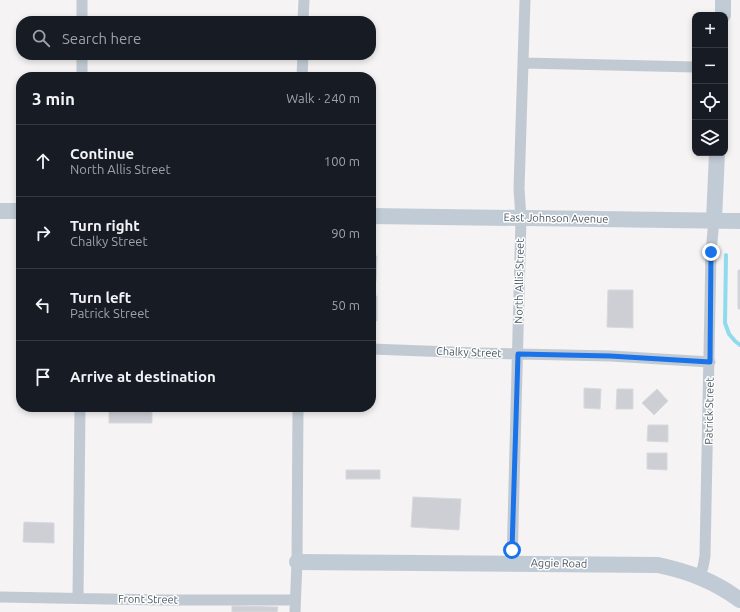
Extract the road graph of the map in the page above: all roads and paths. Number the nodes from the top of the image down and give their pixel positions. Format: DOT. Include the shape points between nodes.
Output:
graph roads {
  1 [pos="82,0"];
  2 [pos="304,0"];
  3 [pos="526,0"];
  4 [pos="723,0"];
  5 [pos="723,12"];
  6 [pos="82,16"];
  7 [pos="303,16"];
  8 [pos="82,60"];
  9 [pos="303,60"];
  10 [pos="524,63"];
  11 [pos="692,67"];
  12 [pos="82,72"];
  13 [pos="302,72"];
  14 [pos="717,156"];
  15 [pos="0,210"];
  16 [pos="16,211"];
  17 [pos="376,216"];
  18 [pos="521,218"];
  19 [pos="714,220"];
  20 [pos="740,220"];
  21 [pos="376,349"];
  22 [pos="518,354"];
  23 [pos="710,362"];
  24 [pos="80,412"];
  25 [pos="298,412"];
  26 [pos="297,562"];
  27 [pos="512,563"];
  28 [pos="699,577"];
  29 [pos="0,597"];
  30 [pos="78,598"];
  31 [pos="295,600"];
  32 [pos="740,600"];
  33 [pos="295,612"];
  1 -- 6 [label="street"];
  2 -- 7 [label="street"];
  3 -- 10 [label="street, North Allis Street"];
  4 -- 5 [label="street"];
  8 -- 12 [label="street"];
  9 -- 13 [label="street"];
  10 -- 11 [label="street"];
  10 -- 18 [label="street, North Allis Street" via="519,189"];
  14 -- 19 [label="street"];
  15 -- 16 [label="street"];
  17 -- 18 [label="street, East Johnson Avenue"];
  18 -- 19 [label="street, East Johnson Avenue"];
  18 -- 22 [label="street, North Allis Street"];
  19 -- 20 [label="street, East Johnson Avenue"];
  19 -- 23 [label="street, Patrick Street" via="711,252"];
  21 -- 22 [label="street, Chalky Street"];
  22 -- 23 [label="street, Chalky Street"];
  22 -- 27 [label="street, North Allis Street"];
  23 -- 28 [label="street, Patrick Street" via="705,556"];
  24 -- 30 [label="street"];
  25 -- 26 [label="street"];
  26 -- 27 [label="street, Aggie Road"];
  26 -- 31 [label="street"];
  27 -- 28 [label="street, Aggie Road" via="658,565"];
  28 -- 32 [label="street, Aggie Road" via="714,583"];
  29 -- 30 [label="street, Front Street"];
  30 -- 31 [label="street, Front Street"];
  31 -- 33 [label="street"];
}
